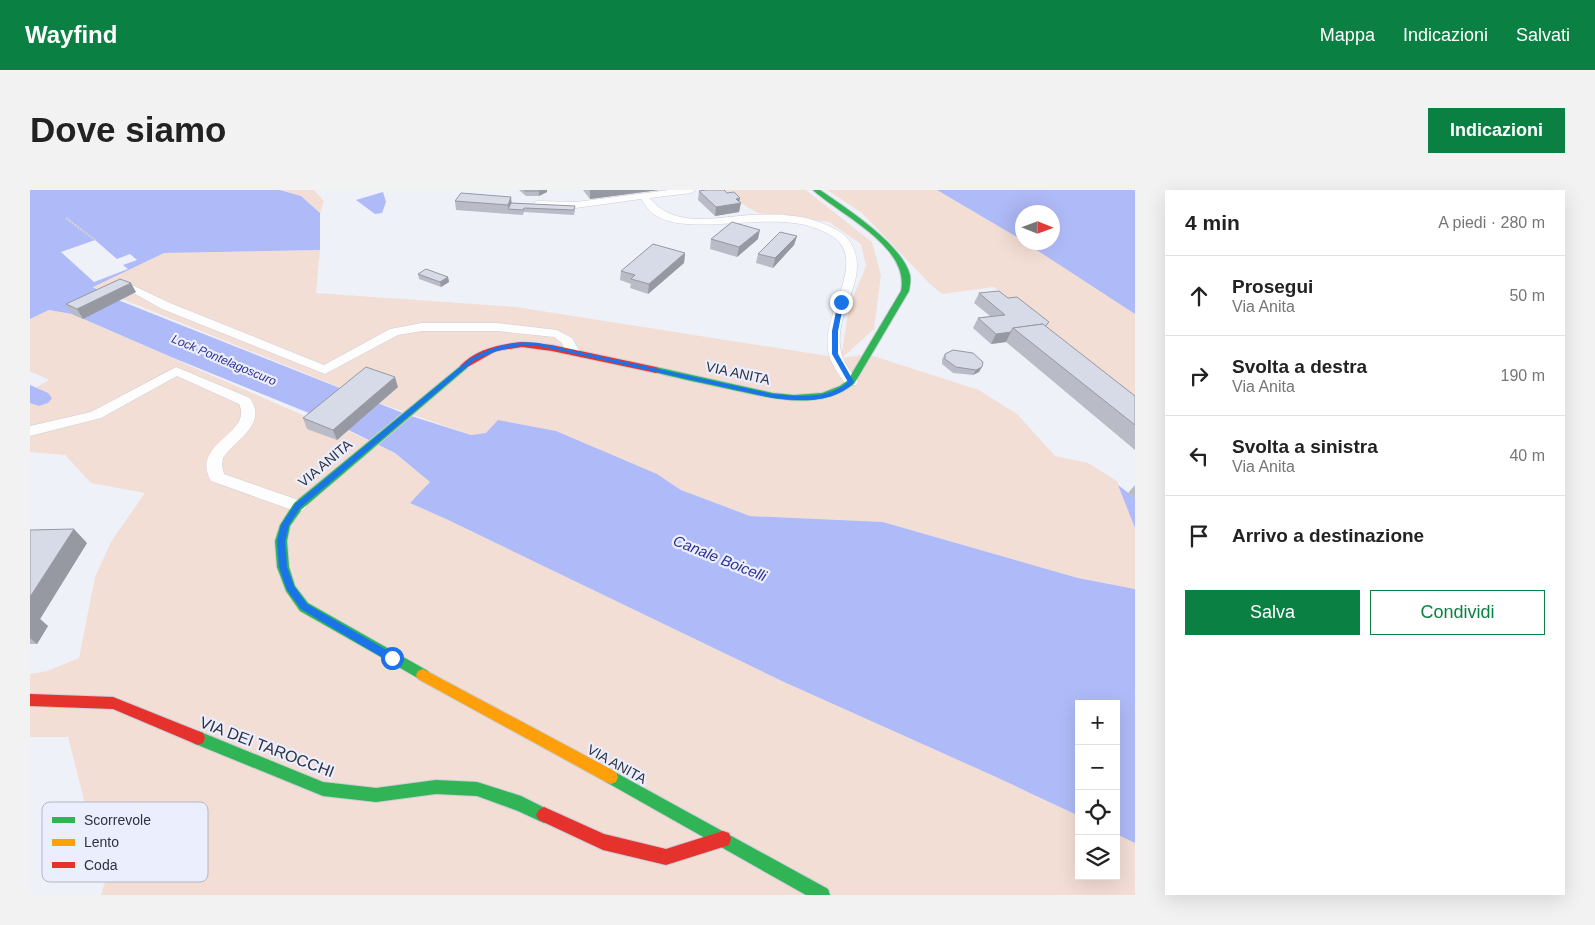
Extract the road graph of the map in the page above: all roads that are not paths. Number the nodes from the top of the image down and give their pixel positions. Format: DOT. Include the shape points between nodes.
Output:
graph roads {
  1 [pos="691,190"];
  2 [pos="816,190"];
  3 [pos="643,196"];
  4 [pos="537,204"];
  5 [pos="132,288"];
  6 [pos="573,352"];
  7 [pos="851,382"];
  8 [pos="30,430"];
  9 [pos="298,506"];
  10 [pos="30,700"];
  11 [pos="723,839"];
  12 [pos="822,895"];
  1 -- 3 [label="lane"];
  2 -- 7 [label="street, VIA ANITA" via="848,212 882,243 901,264 907,277 905,291"];
  3 -- 4 [label="lane"];
  3 -- 7 [label="lane" via="657,212 680,220 800,220 818,224 837,234 847,244 853,268 841,302 835,331 835,354"];
  5 -- 6 [label="lane" via="166,306 325,370 394,332 422,327 497,327 556,334 567,341"];
  6 -- 7 [label="street, VIA ANITA" via="773,396 803,399 822,396 841,392"];
  6 -- 9 [label="street, VIA ANITA" via="524,343 491,350 473,359"];
  8 -- 9 [label="lane" via="96,415 176,371 250,406 250,415 244,426 215,458 217,477"];
  9 -- 11 [label="street, VIA ANITA" via="285,525 281,541 283,567 290,588 304,607"];
  10 -- 11 [label="street, VIA DEI TAROCCHI" via="113,703 322,789 376,795 436,787 477,789 521,804 603,842 666,858"];
  11 -- 12 [label="street, VIA ANITA"];
}
